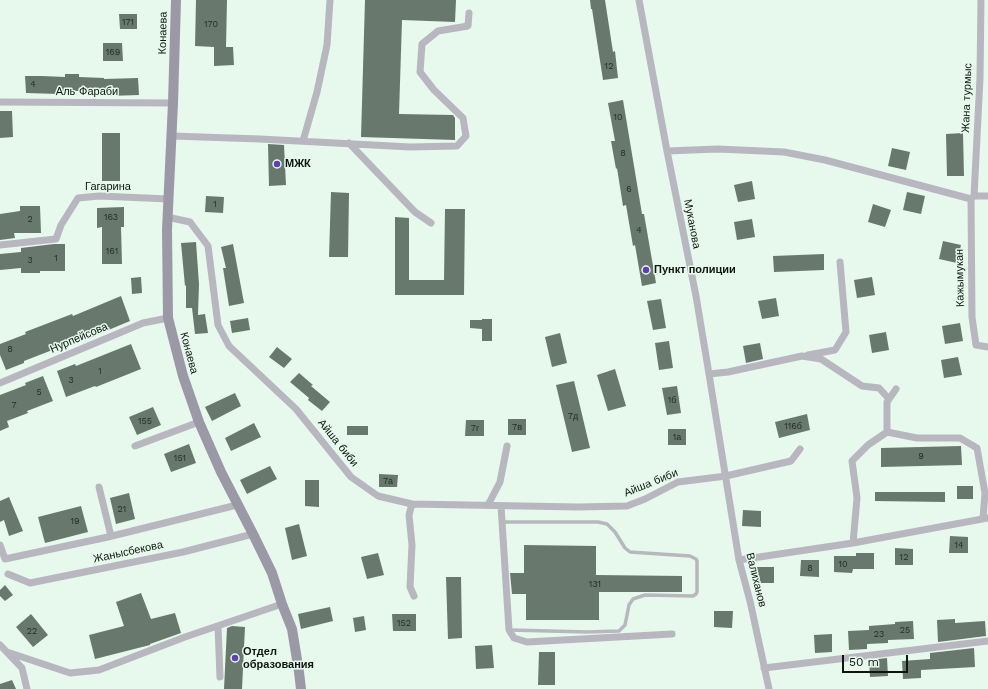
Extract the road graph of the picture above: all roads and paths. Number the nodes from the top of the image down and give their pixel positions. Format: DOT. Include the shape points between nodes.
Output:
graph roads {
  1 [pos="176,0"];
  2 [pos="330,0"];
  3 [pos="639,0"];
  4 [pos="981,0"];
  5 [pos="469,13"];
  6 [pos="980,78"];
  7 [pos="988,78"];
  8 [pos="0,102"];
  9 [pos="173,104"];
  10 [pos="172,136"];
  11 [pos="303,141"];
  12 [pos="348,143"];
  13 [pos="667,152"];
  14 [pos="988,196"];
  15 [pos="972,197"];
  16 [pos="169,199"];
  17 [pos="167,217"];
  18 [pos="431,223"];
  19 [pos="0,245"];
  20 [pos="840,262"];
  21 [pos="168,318"];
  22 [pos="988,347"];
  23 [pos="802,356"];
  24 [pos="709,374"];
  25 [pos="0,383"];
  26 [pos="896,389"];
  27 [pos="889,399"];
  28 [pos="199,422"];
  29 [pos="888,432"];
  30 [pos="135,446"];
  31 [pos="507,446"];
  32 [pos="800,449"];
  33 [pos="726,476"];
  34 [pos="99,487"];
  35 [pos="412,504"];
  36 [pos="237,505"];
  37 [pos="488,505"];
  38 [pos="501,506"];
  39 [pos="986,518"];
  40 [pos="502,522"];
  41 [pos="254,534"];
  42 [pos="111,536"];
  43 [pos="853,543"];
  44 [pos="0,545"];
  45 [pos="739,560"];
  46 [pos="8,574"];
  47 [pos="414,596"];
  48 [pos="282,604"];
  49 [pos="218,626"];
  50 [pos="509,630"];
  51 [pos="672,634"];
  52 [pos="988,642"];
  53 [pos="0,645"];
  54 [pos="7,652"];
  55 [pos="764,668"];
  56 [pos="220,677"];
  57 [pos="27,689"];
  58 [pos="301,689"];
  59 [pos="769,689"];
  1 -- 9 [label="main road, Конаева"];
  2 -- 11 [label="street" via="327,45"];
  3 -- 13 [label="street, Муканова"];
  4 -- 6 [label="street, Жана турмыс"];
  5 -- 12 [label="street" via="468,26 438,31 422,44 420,72 434,90 463,118 466,136 457,146 410,147"];
  6 -- 7 [label="street"];
  6 -- 15 [label="street, Жана турмыс"];
  8 -- 9 [label="street, Аль Фараби"];
  9 -- 10 [label="main road, Конаева"];
  10 -- 11 [label="street"];
  10 -- 16 [label="main road, Конаева"];
  11 -- 12 [label="street"];
  12 -- 18 [label="street" via="415,212"];
  13 -- 15 [label="street" via="718,149 784,152"];
  13 -- 24 [label="street, Муканова"];
  14 -- 15 [label="street"];
  15 -- 22 [label="street, Кажымукан" via="972,317 976,345"];
  16 -- 17 [label="main road, Конаева"];
  16 -- 19 [label="street, Гагарина" via="98,196 78,198 61,225 56,239"];
  17 -- 21 [label="main road, Конаева"];
  17 -- 35 [label="street, Айша биби" via="190,222 208,246 218,325 229,346 296,409 352,477 378,496"];
  20 -- 23 [label="street" via="846,332 835,350"];
  21 -- 25 [label="street, Нурпейсова" via="143,323"];
  21 -- 28 [label="main road, Конаева" via="183,376"];
  23 -- 24 [label="street"];
  23 -- 27 [label="street" via="821,359 862,386 879,388"];
  24 -- 33 [label="street, Муканова"];
  26 -- 27 [label="street"];
  27 -- 29 [label="street"];
  28 -- 30 [label="street"];
  28 -- 36 [label="main road, Конаева"];
  29 -- 39 [label="street" via="918,438 960,438 978,448"];
  29 -- 43 [label="street" via="868,445 852,461 857,498"];
  31 -- 37 [label="street" via="500,482"];
  32 -- 33 [label="street, Айша биби" via="791,461"];
  33 -- 38 [label="street, Айша биби" via="678,482 627,506"];
  33 -- 45 [label="street, Валиханов"];
  34 -- 42 [label="street"];
  35 -- 37 [label="street, Айша биби"];
  35 -- 47 [label="street" via="409,515 412,545 410,587"];
  36 -- 41 [label="main road, Конаева"];
  36 -- 42 [label="street"];
  37 -- 38 [label="street, Айша биби"];
  38 -- 40 [label="street"];
  39 -- 43 [label="street"];
  40 -- 50 [label="street"];
  40 -- 50 [label="lane" via="598,522 607,524 630,552 690,556 697,561 696,594 645,596 633,599 629,605 626,626 619,631"];
  41 -- 46 [label="street, Жанысбекова" via="183,552 30,583"];
  41 -- 48 [label="main road, Конаева" via="272,573"];
  42 -- 44 [label="street" via="5,559"];
  43 -- 45 [label="street"];
  45 -- 55 [label="street, Валиханов"];
  48 -- 49 [label="street"];
  48 -- 58 [label="main road, Конаева" via="292,629"];
  49 -- 54 [label="street" via="99,670 70,673"];
  49 -- 56 [label="street"];
  50 -- 51 [label="street" via="514,638 527,642"];
  52 -- 55 [label="street"];
  53 -- 54 [label="street"];
  54 -- 57 [label="street" via="22,668"];
  55 -- 59 [label="street, Валиханов"];
}
